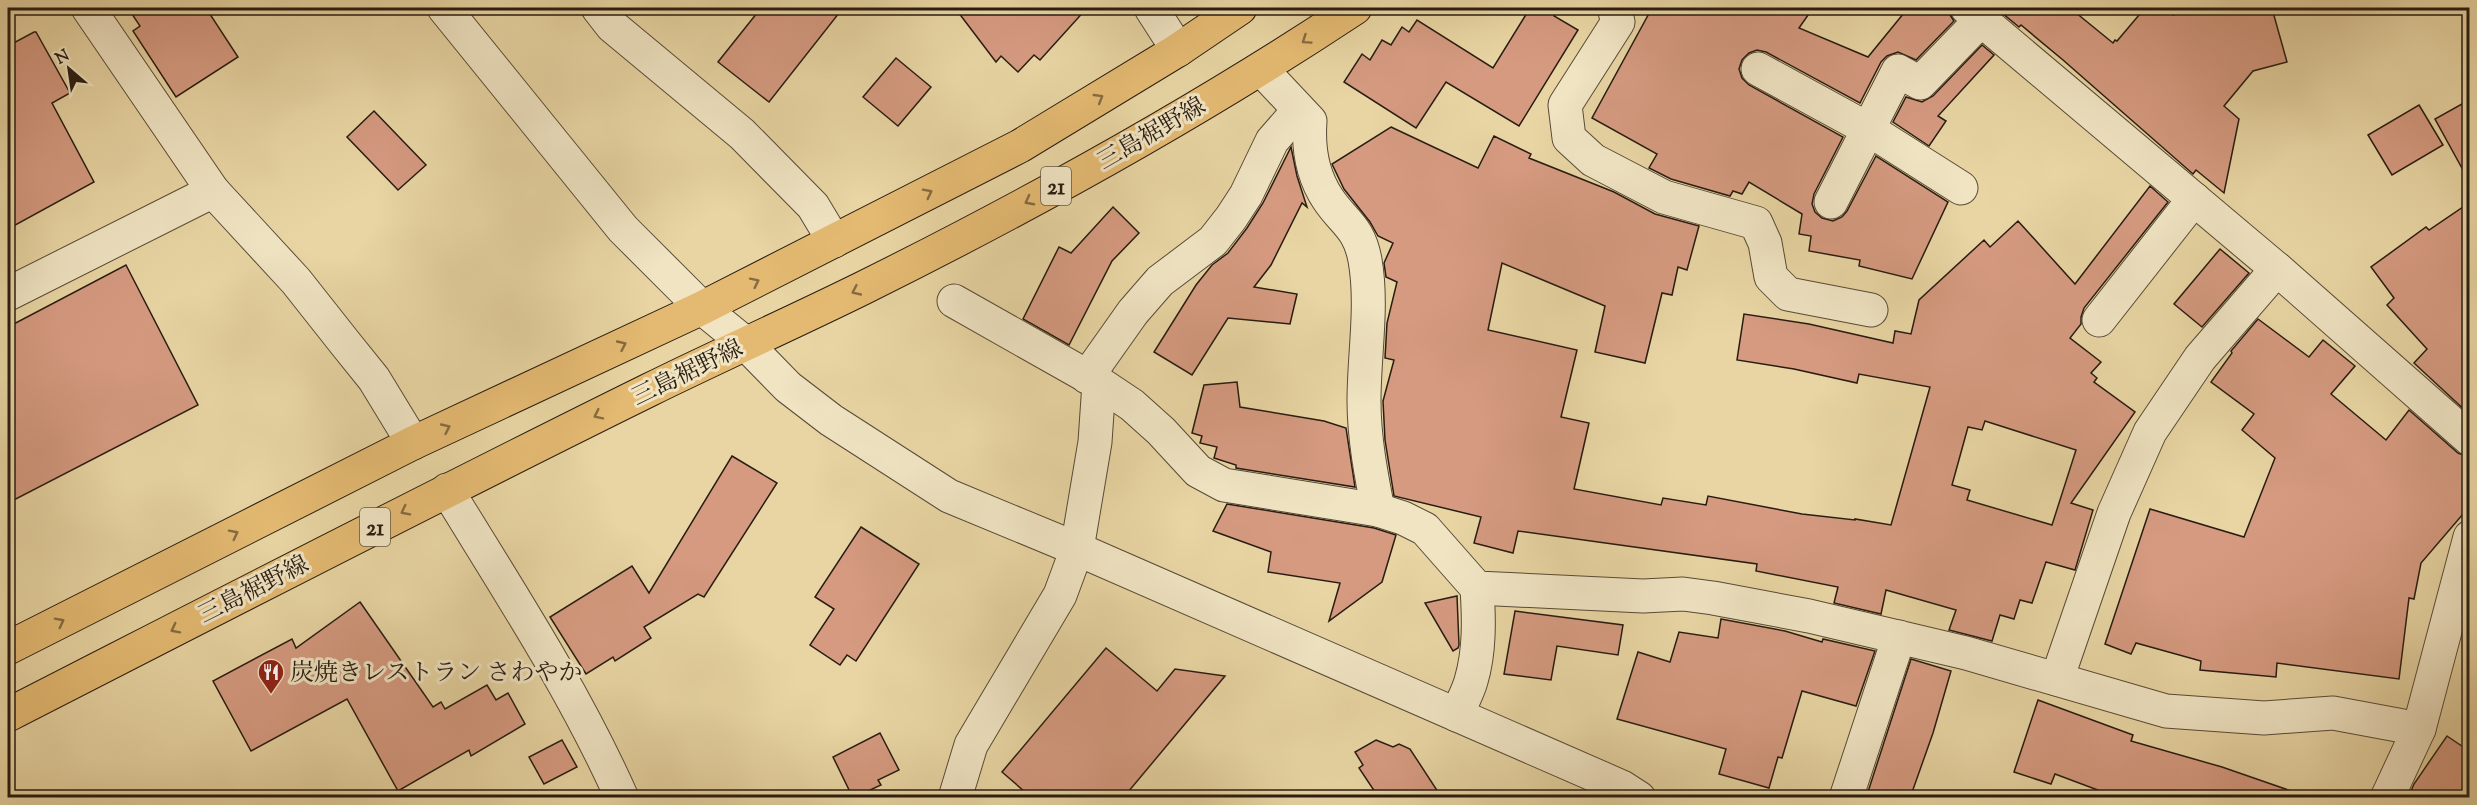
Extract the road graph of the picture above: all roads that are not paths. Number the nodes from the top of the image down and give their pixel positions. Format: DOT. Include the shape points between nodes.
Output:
graph roads {
  1 [pos="88,8"];
  2 [pos="444,8"];
  3 [pos="598,8"];
  4 [pos="1151,8"];
  5 [pos="1240,8"];
  6 [pos="1355,8"];
  7 [pos="1614,8"];
  8 [pos="1974,14"];
  9 [pos="1178,50"];
  10 [pos="1758,69"];
  11 [pos="1262,70"];
  12 [pos="1299,110"];
  13 [pos="1868,129"];
  14 [pos="1961,188"];
  15 [pos="213,191"];
  16 [pos="2194,199"];
  17 [pos="1831,202"];
  18 [pos="834,241"];
  19 [pos="2277,269"];
  20 [pos="8,294"];
  21 [pos="954,301"];
  22 [pos="702,308"];
  23 [pos="1871,310"];
  24 [pos="2099,320"];
  25 [pos="745,343"];
  26 [pos="1093,380"];
  27 [pos="2469,439"];
  28 [pos="413,443"];
  29 [pos="447,490"];
  30 [pos="1377,510"];
  31 [pos="2469,537"];
  32 [pos="1077,549"];
  33 [pos="1477,588"];
  34 [pos="1899,637"];
  35 [pos="8,648"];
  36 [pos="2057,679"];
  37 [pos="8,715"];
  38 [pos="1457,715"];
  39 [pos="2419,729"];
  40 [pos="622,798"];
  41 [pos="955,798"];
  42 [pos="1640,798"];
  43 [pos="1846,798"];
  44 [pos="2387,798"];
  1 -- 15 [label="street"];
  2 -- 22 [label="street" via="623,229"];
  3 -- 18 [label="street" via="612,26 742,134 813,206"];
  4 -- 9 [label="street"];
  5 -- 9 [label="main road, 21"];
  6 -- 11 [label="main road, 三島裾野線 / 21, one-way"];
  7 -- 23 [label="street" via="1618,22 1565,105 1569,138 1593,160 1664,197 1756,223 1772,277 1788,294"];
  8 -- 13 [label="street" via="1920,83 1898,71"];
  8 -- 16 [label="street"];
  18 -- 9 [label="main road, 21, one-way" via="1020,147"];
  10 -- 13 [label="street"];
  11 -- 12 [label="street"];
  11 -- 25 [label="main road, 三島裾野線 / 21, one-way" via="1052,189 864,287"];
  12 -- 26 [label="street" via="1272,141 1231,218 1213,241 1160,281 1133,312"];
  12 -- 30 [label="street" via="1310,121 1308,146 1317,179 1328,200 1355,231 1365,261 1368,294 1364,403"];
  13 -- 14 [label="street"];
  13 -- 17 [label="street"];
  15 -- 20 [label="street"];
  15 -- 28 [label="street" via="296,282 374,379"];
  16 -- 19 [label="street"];
  16 -- 24 [label="street"];
  22 -- 18 [label="main road, 21, one-way"];
  19 -- 27 [label="street"];
  19 -- 36 [label="street" via="2200,358 2150,432 2114,513"];
  21 -- 26 [label="street"];
  22 -- 25 [label="street"];
  28 -- 22 [label="main road, 21, one-way"];
  25 -- 29 [label="main road, 三島裾野線 / 21, one-way"];
  25 -- 32 [label="street" via="788,387 831,420 950,495"];
  26 -- 30 [label="street" via="1132,405 1198,471 1224,485"];
  26 -- 32 [label="street" via="1095,442"];
  35 -- 28 [label="main road, 21, one-way"];
  29 -- 37 [label="main road, 三島裾野線 / 21, one-way"];
  29 -- 40 [label="street" via="596,740"];
  30 -- 33 [label="street" via="1425,529"];
  31 -- 39 [label="street"];
  32 -- 38 [label="street"];
  32 -- 41 [label="street" via="1060,595 971,745"];
  33 -- 34 [label="street" via="1643,596 1683,594 1809,616"];
  33 -- 38 [label="street" via="1477,646 1471,680"];
  34 -- 36 [label="street"];
  34 -- 43 [label="street"];
  36 -- 39 [label="street" via="2166,711 2264,718 2333,713"];
  38 -- 42 [label="street"];
  39 -- 44 [label="street"];
}
